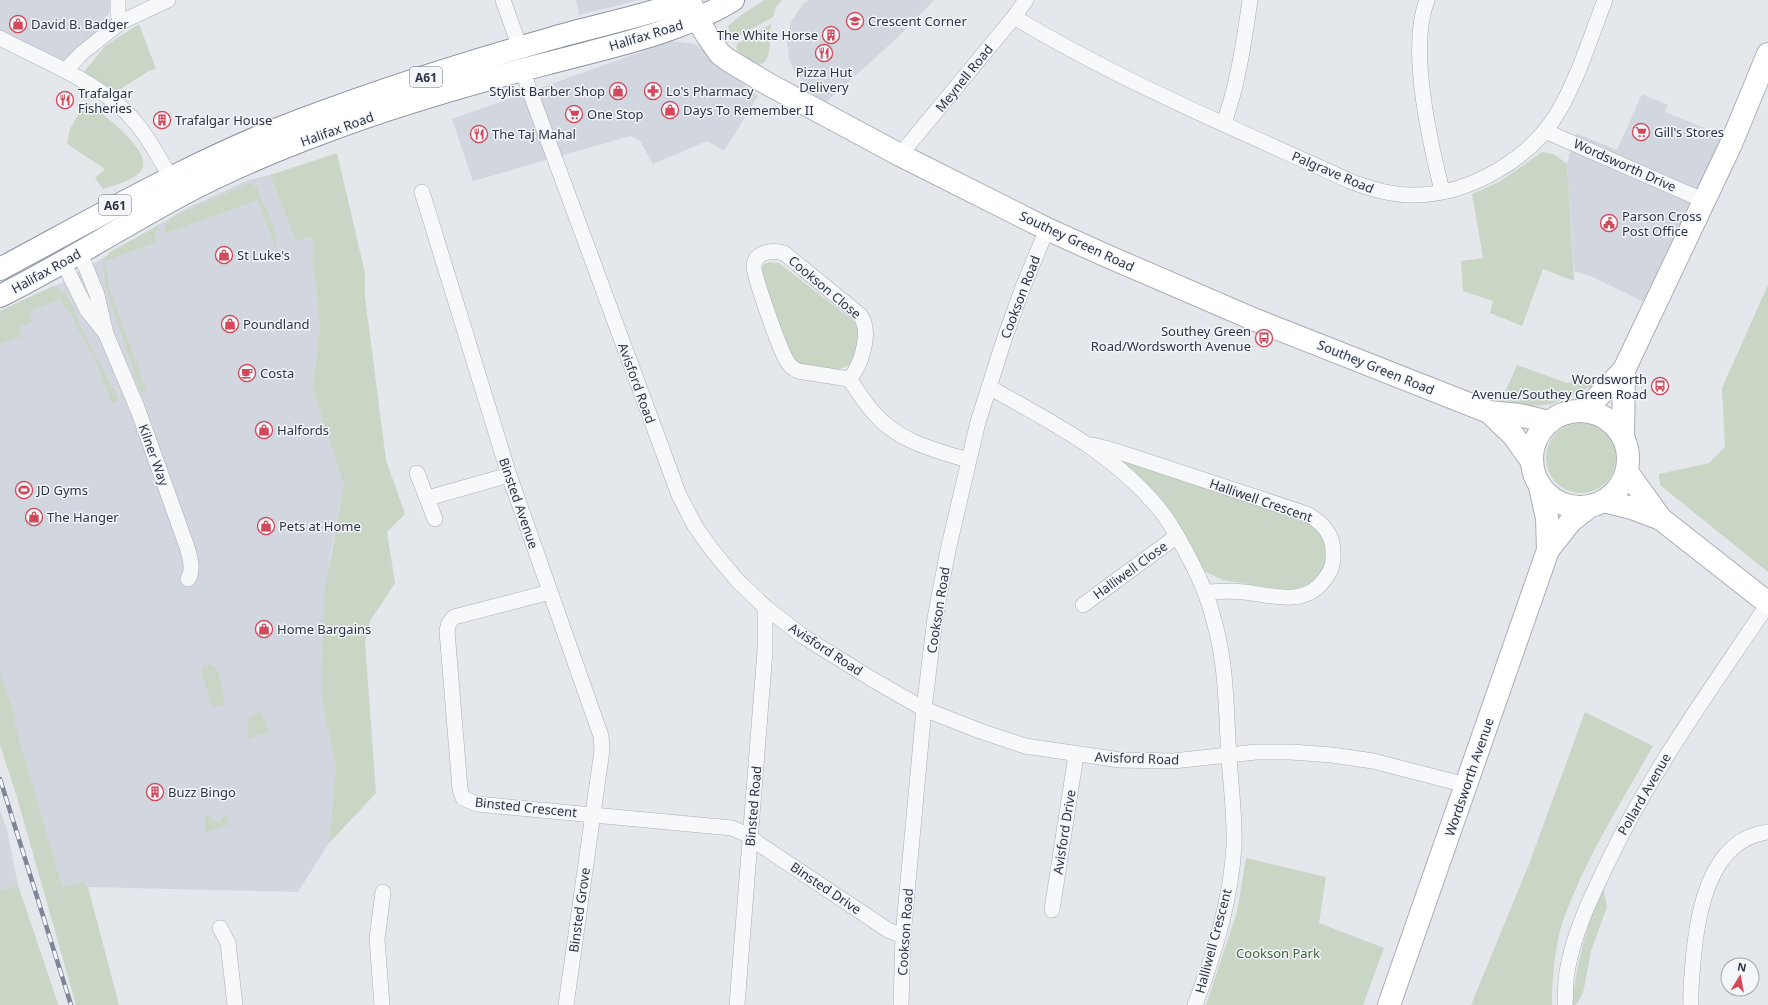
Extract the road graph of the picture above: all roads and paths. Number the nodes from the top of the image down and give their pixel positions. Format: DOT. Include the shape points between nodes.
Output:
graph roads {
  1 [pos="118,0"];
  2 [pos="168,0"];
  3 [pos="503,0"];
  4 [pos="734,0"];
  5 [pos="1026,0"];
  6 [pos="1250,0"];
  7 [pos="1428,0"];
  8 [pos="1605,0"];
  9 [pos="692,6"];
  10 [pos="1014,17"];
  11 [pos="121,22"];
  12 [pos="0,38"];
  13 [pos="520,48"];
  14 [pos="1768,54"];
  15 [pos="66,70"];
  16 [pos="522,70"];
  17 [pos="1224,124"];
  18 [pos="1545,131"];
  19 [pos="900,155"];
  20 [pos="175,186"];
  21 [pos="1442,191"];
  22 [pos="422,192"];
  23 [pos="1705,201"];
  24 [pos="1047,229"];
  25 [pos="61,236"];
  26 [pos="71,258"];
  27 [pos="0,269"];
  28 [pos="0,296"];
  29 [pos="1624,370"];
  30 [pos="849,379"];
  31 [pos="989,387"];
  32 [pos="1584,411"];
  33 [pos="1489,412"];
  34 [pos="1549,422"];
  35 [pos="1623,437"];
  36 [pos="1088,443"];
  37 [pos="968,460"];
  38 [pos="1531,460"];
  39 [pos="1627,472"];
  40 [pos="417,473"];
  41 [pos="509,474"];
  42 [pos="1540,487"];
  43 [pos="428,498"];
  44 [pos="1597,504"];
  45 [pos="435,519"];
  46 [pos="1661,519"];
  47 [pos="1177,536"];
  48 [pos="1548,550"];
  49 [pos="188,579"];
  50 [pos="550,592"];
  51 [pos="1205,592"];
  52 [pos="1768,603"];
  53 [pos="1083,605"];
  54 [pos="765,607"];
  55 [pos="924,709"];
  56 [pos="1076,755"];
  57 [pos="1229,756"];
  58 [pos="1466,785"];
  59 [pos="593,815"];
  60 [pos="1768,832"];
  61 [pos="750,836"];
  62 [pos="383,892"];
  63 [pos="1052,910"];
  64 [pos="220,928"];
  65 [pos="903,936"];
  66 [pos="235,1005"];
  67 [pos="382,1005"];
  68 [pos="566,1005"];
  69 [pos="737,1005"];
  70 [pos="901,1005"];
  71 [pos="1195,1005"];
  72 [pos="1389,1005"];
  73 [pos="1565,1005"];
  74 [pos="1691,1005"];
  1 -- 11 [label="street"];
  2 -- 11 [label="street"];
  3 -- 13 [label="street"];
  4 -- 9 [label="main road, Halifax Road / A61"];
  5 -- 10 [label="street, Meynell Road"];
  6 -- 17 [label="street" via="1239,68"];
  7 -- 21 [label="street" via="1424,8 1421,30 1421,64 1428,132"];
  8 -- 18 [label="street, Palgrave Road" via="1574,79 1560,109"];
  9 -- 13 [label="main road, Halifax Road / A61" via="631,18"];
  9 -- 16 [label="main road, Halifax Road / A61" via="671,29"];
  9 -- 19 [label="main road, Southey Green Road" via="720,54 728,60"];
  10 -- 17 [label="street, Palgrave Road" via="1095,63"];
  10 -- 19 [label="street, Meynell Road"];
  11 -- 15 [label="street" via="88,48"];
  12 -- 15 [label="street"];
  13 -- 20 [label="main road, Halifax Road / A61" via="300,120"];
  14 -- 23 [label="main road"];
  15 -- 20 [label="street" via="125,110 137,124"];
  16 -- 20 [label="main road, Halifax Road / A61" via="328,130 216,177"];
  16 -- 54 [label="street, Avisford Road" via="679,495 695,526 712,550 737,580"];
  17 -- 21 [label="street, Palgrave Road" via="1374,190 1411,195"];
  18 -- 21 [label="street, Palgrave Road" via="1524,152 1491,174"];
  18 -- 23 [label="street, Wordsworth Drive"];
  19 -- 24 [label="main road, Southey Green Road"];
  20 -- 25 [label="main road, Halifax Road / A61"];
  20 -- 26 [label="main road, Halifax Road / A61"];
  22 -- 41 [label="street, Binsted Avenue"];
  23 -- 29 [label="main road"];
  24 -- 31 [label="street, Cookson Road" via="1023,287"];
  24 -- 33 [label="main road, Southey Green Road" via="1253,319"];
  25 -- 26 [label="main road" via="70,243"];
  25 -- 27 [label="main road, Halifax Road / A61"];
  26 -- 28 [label="main road, Halifax Road / A61"];
  26 -- 49 [label="street, Kilner Way" via="85,265 97,295 106,334 138,410 187,547 190,560"];
  29 -- 32 [label="main road"];
  29 -- 35 [label="main road"];
  30 -- 30 [label="street, Cookson Close" via="798,371 786,361 754,264 769,250 784,253 865,321 867,330 859,365"];
  30 -- 37 [label="street" via="889,428 930,449"];
  31 -- 36 [label="street, Halliwell Crescent"];
  31 -- 37 [label="street, Cookson Road"];
  32 -- 34 [label="main road" via="1562,414"];
  32 -- 35 [label="main road" via="1600,415 1613,424"];
  33 -- 34 [label="main road, Southey Green Road"];
  33 -- 38 [label="main road, Southey Green Road" via="1513,435"];
  34 -- 38 [label="main road" via="1539,432"];
  35 -- 39 [label="main road" via="1629,460"];
  36 -- 47 [label="street, Halliwell Crescent" via="1133,481 1161,510"];
  36 -- 51 [label="street, Halliwell Crescent" via="1307,514 1319,521 1328,532 1333,544 1334,562 1321,585 1310,594 1296,598 1243,592"];
  37 -- 55 [label="street, Cookson Road" via="937,610"];
  38 -- 42 [label="main road"];
  39 -- 44 [label="main road" via="1614,494"];
  39 -- 46 [label="main road"];
  40 -- 43 [label="street"];
  41 -- 43 [label="street"];
  41 -- 50 [label="street, Binsted Avenue"];
  42 -- 44 [label="main road" via="1562,504 1575,507"];
  42 -- 48 [label="main road, Wordsworth Avenue" via="1547,518"];
  43 -- 45 [label="street"];
  44 -- 46 [label="main road" via="1632,508"];
  44 -- 48 [label="main road, Wordsworth Avenue" via="1571,521"];
  46 -- 52 [label="main road"];
  47 -- 51 [label="street, Halliwell Crescent"];
  47 -- 53 [label="street, Halliwell Close"];
  48 -- 58 [label="main road, Wordsworth Avenue"];
  50 -- 59 [label="street, Binsted Avenue" via="601,736 602,750"];
  50 -- 59 [label="street, Binsted Crescent" via="454,617 449,623 447,631 460,789 463,798 477,804"];
  51 -- 57 [label="street, Halliwell Crescent" via="1221,654"];
  52 -- 73 [label="street, Pollard Avenue" via="1691,716 1625,826 1594,891 1578,933 1567,972"];
  54 -- 55 [label="street, Avisford Road" via="856,670"];
  54 -- 61 [label="street, Binsted Road" via="765,651"];
  55 -- 56 [label="street, Avisford Road" via="1025,746"];
  55 -- 65 [label="street, Cookson Road"];
  56 -- 57 [label="street, Avisford Road" via="1120,760 1174,761"];
  56 -- 63 [label="street, Avisford Drive"];
  57 -- 58 [label="street, Avisford Road" via="1256,752 1332,755 1373,761"];
  57 -- 71 [label="street, Halliwell Crescent" via="1234,846 1226,899"];
  58 -- 72 [label="main road, Wordsworth Avenue"];
  59 -- 61 [label="street, Binsted Crescent" via="732,828"];
  59 -- 68 [label="street, Binsted Grove"];
  60 -- 74 [label="street" via="1755,833 1739,843 1724,856 1712,876 1702,904 1695,942"];
  61 -- 65 [label="street, Binsted Drive" via="888,930"];
  61 -- 69 [label="street, Binsted Road"];
  62 -- 67 [label="street" via="376,939"];
  64 -- 66 [label="street" via="228,943"];
  65 -- 70 [label="street, Cookson Road"];
}
